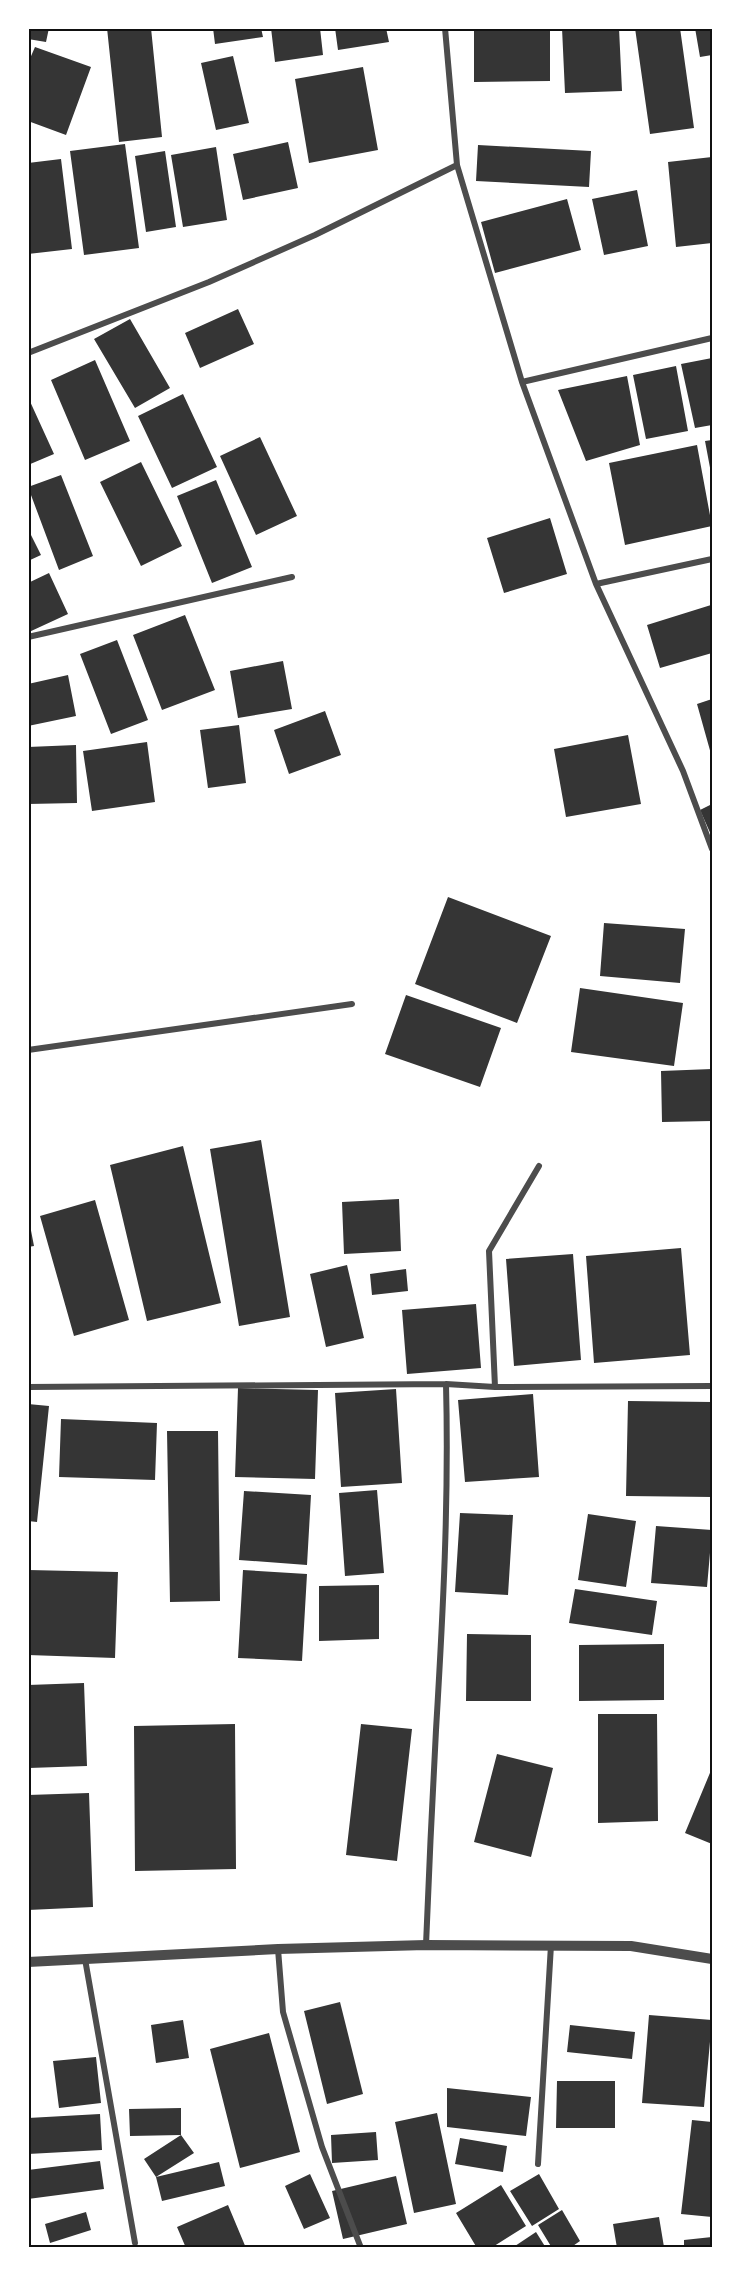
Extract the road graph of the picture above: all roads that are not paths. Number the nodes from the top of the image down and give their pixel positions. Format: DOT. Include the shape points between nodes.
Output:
graph roads {
  1 [pos="445,28"];
  2 [pos="457,165"];
  3 [pos="712,338"];
  4 [pos="28,353"];
  5 [pos="522,382"];
  6 [pos="712,559"];
  7 [pos="292,577"];
  8 [pos="596,584"];
  9 [pos="28,637"];
  10 [pos="712,849"];
  11 [pos="352,1004"];
  12 [pos="28,1050"];
  13 [pos="539,1166"];
  14 [pos="446,1384"];
  15 [pos="712,1386"];
  16 [pos="28,1387"];
  17 [pos="495,1387"];
  18 [pos="426,1945"];
  19 [pos="551,1945"];
  20 [pos="278,1950"];
  21 [pos="85,1959"];
  22 [pos="712,1959"];
  23 [pos="28,1962"];
  24 [pos="538,2164"];
  25 [pos="135,2243"];
  26 [pos="361,2247"];
  1 -- 2 [label="street"];
  2 -- 4 [label="street" via="209,282"];
  2 -- 5 [label="street"];
  3 -- 5 [label="street"];
  5 -- 8 [label="street"];
  6 -- 8 [label="street"];
  7 -- 9 [label="street"];
  8 -- 10 [label="street" via="684,771"];
  11 -- 12 [label="street"];
  13 -- 17 [label="street" via="489,1251"];
  14 -- 16 [label="street"];
  14 -- 17 [label="street"];
  14 -- 18 [label="street" via="446,1559"];
  15 -- 17 [label="street"];
  18 -- 19 [label="street"];
  18 -- 20 [label="street"];
  19 -- 22 [label="street" via="631,1946"];
  19 -- 24 [label="street"];
  20 -- 21 [label="street"];
  20 -- 26 [label="street" via="283,2012 322,2147"];
  21 -- 23 [label="street"];
  21 -- 25 [label="street"];
}
